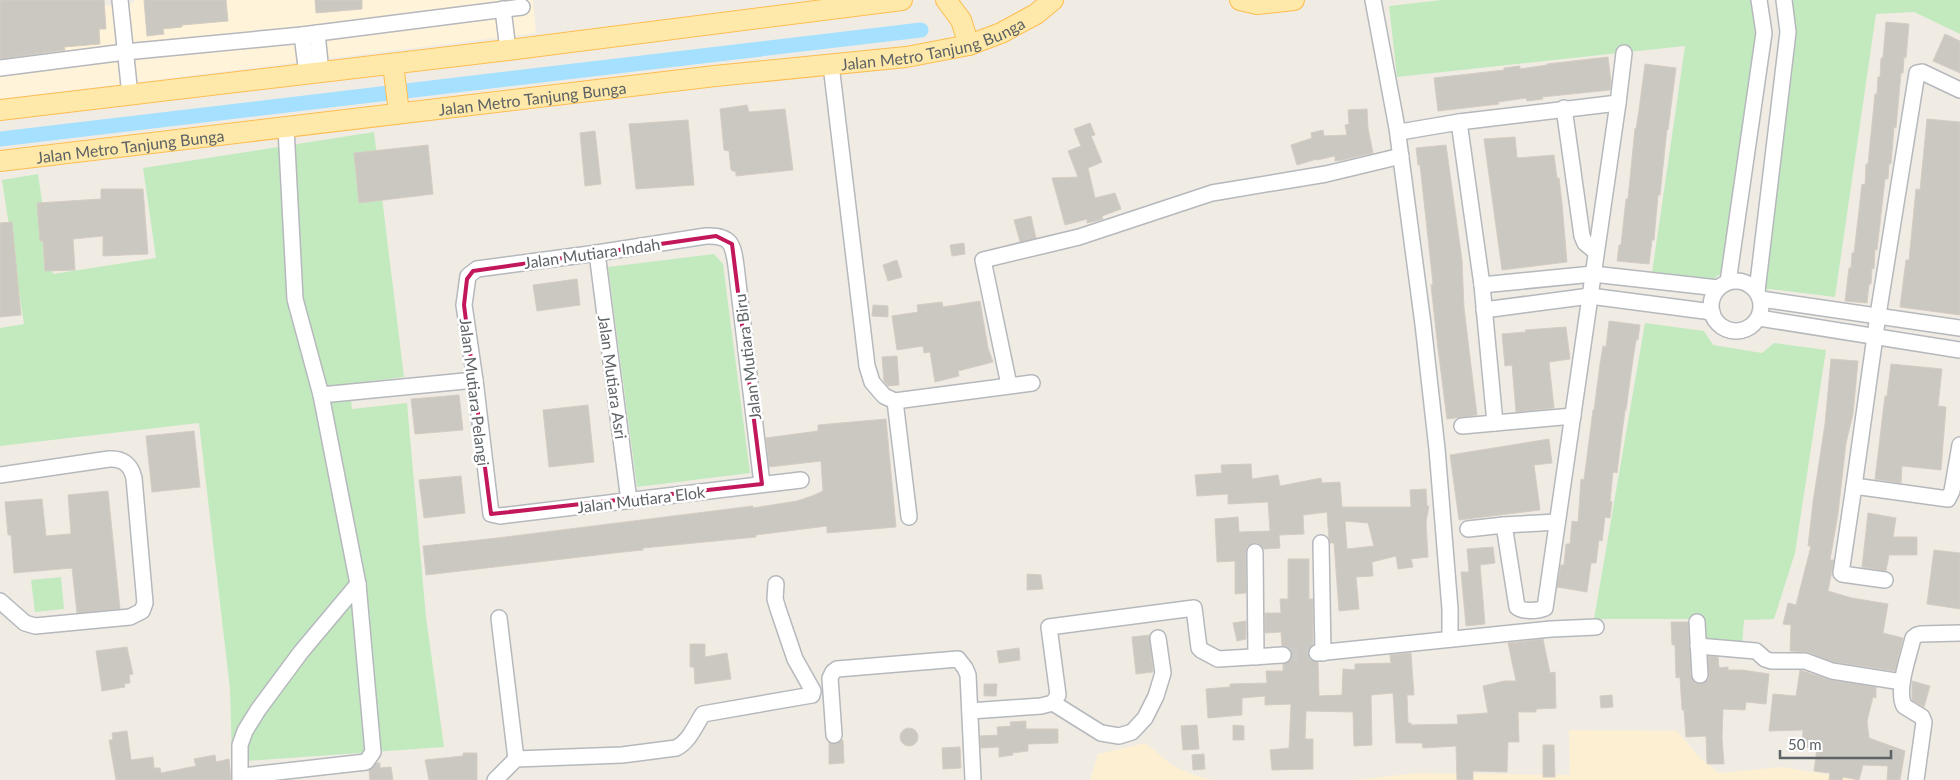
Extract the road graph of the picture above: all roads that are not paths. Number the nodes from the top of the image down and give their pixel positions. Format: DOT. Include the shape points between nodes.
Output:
graph roads {
  1 [pos="120,0"];
  2 [pos="902,0"];
  3 [pos="946,0"];
  4 [pos="1053,0"];
  5 [pos="1240,0"];
  6 [pos="1294,0"];
  7 [pos="1373,0"];
  8 [pos="1759,0"];
  9 [pos="1784,0"];
  10 [pos="798,6"];
  11 [pos="522,7"];
  12 [pos="503,9"];
  13 [pos="309,34"];
  14 [pos="969,45"];
  15 [pos="508,50"];
  16 [pos="125,52"];
  17 [pos="1624,53"];
  18 [pos="831,65"];
  19 [pos="0,68"];
  20 [pos="394,69"];
  21 [pos="314,73"];
  22 [pos="1960,90"];
  23 [pos="130,94"];
  24 [pos="1618,103"];
  25 [pos="398,107"];
  26 [pos="1564,108"];
  27 [pos="0,110"];
  28 [pos="1459,122"];
  29 [pos="286,128"];
  30 [pos="1406,131"];
  31 [pos="1401,156"];
  32 [pos="0,161"];
  33 [pos="721,237"];
  34 [pos="1596,252"];
  35 [pos="597,253"];
  36 [pos="1593,274"];
  37 [pos="467,279"];
  38 [pos="1482,285"];
  39 [pos="1723,285"];
  40 [pos="1759,295"];
  41 [pos="1590,296"];
  42 [pos="1484,310"];
  43 [pos="1712,312"];
  44 [pos="1878,315"];
  45 [pos="1758,318"];
  46 [pos="1960,328"];
  47 [pos="1876,336"];
  48 [pos="1960,350"];
  49 [pos="475,380"];
  50 [pos="1032,383"];
  51 [pos="1009,385"];
  52 [pos="321,395"];
  53 [pos="895,401"];
  54 [pos="1573,416"];
  55 [pos="1495,423"];
  56 [pos="1462,426"];
  57 [pos="1960,445"];
  58 [pos="0,475"];
  59 [pos="801,480"];
  60 [pos="762,484"];
  61 [pos="1854,486"];
  62 [pos="630,501"];
  63 [pos="488,504"];
  64 [pos="909,517"];
  65 [pos="1557,522"];
  66 [pos="1504,525"];
  67 [pos="1468,528"];
  68 [pos="1321,543"];
  69 [pos="1255,552"];
  70 [pos="1885,580"];
  71 [pos="358,584"];
  72 [pos="776,584"];
  73 [pos="0,601"];
  74 [pos="499,618"];
  75 [pos="1697,622"];
  76 [pos="1596,627"];
  77 [pos="1960,633"];
  78 [pos="1158,638"];
  79 [pos="1450,639"];
  80 [pos="1698,646"];
  81 [pos="1283,655"];
  82 [pos="1256,657"];
  83 [pos="1700,675"];
  84 [pos="1902,682"];
  85 [pos="1053,702"];
  86 [pos="970,711"];
  87 [pos="834,735"];
  88 [pos="516,759"];
  89 [pos="241,780"];
  90 [pos="495,780"];
  91 [pos="973,780"];
  92 [pos="1916,780"];
  1 -- 16 [label="street"];
  2 -- 10 [label="main road"];
  3 -- 14 [label="main road" via="961,20"];
  4 -- 14 [label="main road, Jalan Metro Tanjung Bunga" via="1036,14 1001,33"];
  5 -- 6 [label="main road" via="1257,4"];
  7 -- 31 [label="street"];
  8 -- 39 [label="street" via="1764,33"];
  9 -- 40 [label="street" via="1788,32"];
  10 -- 15 [label="main road"];
  11 -- 12 [label="street"];
  12 -- 13 [label="street"];
  12 -- 15 [label="street"];
  13 -- 16 [label="street"];
  13 -- 21 [label="street"];
  14 -- 18 [label="main road, Jalan Metro Tanjung Bunga" via="906,57"];
  15 -- 20 [label="main road"];
  16 -- 19 [label="street"];
  16 -- 23 [label="street"];
  17 -- 24 [label="street"];
  18 -- 25 [label="main road, Jalan Metro Tanjung Bunga"];
  18 -- 53 [label="street" via="867,366 872,382 884,396"];
  20 -- 21 [label="main road"];
  20 -- 25 [label="main road"];
  21 -- 23 [label="main road"];
  22 -- 44 [label="street" via="1922,72 1917,73"];
  23 -- 27 [label="main road"];
  24 -- 26 [label="street"];
  24 -- 34 [label="street"];
  25 -- 29 [label="main road, Jalan Metro Tanjung Bunga"];
  26 -- 28 [label="street"];
  26 -- 34 [label="street" via="1582,236"];
  28 -- 30 [label="street"];
  28 -- 38 [label="street"];
  29 -- 32 [label="main road, Jalan Metro Tanjung Bunga"];
  29 -- 52 [label="street" via="295,299"];
  31 -- 51 [label="street" via="1326,174 1212,193 1079,237 983,260"];
  31 -- 79 [label="street" via="1436,440"];
  33 -- 35 [label="street, Jalan Mutiara Indah" via="706,236"];
  33 -- 60 [label="street, Jalan Mutiara Biru" via="730,242 734,250"];
  34 -- 36 [label="street"];
  35 -- 37 [label="street, Jalan Mutiara Indah" via="477,269"];
  35 -- 62 [label="street, Jalan Mutiara Asri"];
  36 -- 38 [label="street"];
  36 -- 39 [label="street"];
  36 -- 41 [label="street"];
  37 -- 49 [label="street, Jalan Mutiara Pelangi" via="464,305"];
  38 -- 42 [label="street"];
  39 -- 40 [label="street" via="1740,280"];
  39 -- 43 [label="street" via="1712,299"];
  40 -- 44 [label="street"];
  40 -- 45 [label="street" via="1762,309"];
  41 -- 42 [label="street"];
  41 -- 43 [label="street"];
  41 -- 54 [label="street"];
  42 -- 55 [label="street"];
  43 -- 45 [label="street" via="1718,324 1736,332 1749,328"];
  44 -- 46 [label="street"];
  44 -- 47 [label="street"];
  45 -- 47 [label="street"];
  47 -- 48 [label="street"];
  47 -- 61 [label="street"];
  49 -- 52 [label="street"];
  49 -- 63 [label="street, Jalan Mutiara Pelangi"];
  50 -- 51 [label="street"];
  51 -- 53 [label="street"];
  52 -- 71 [label="street"];
  53 -- 64 [label="street"];
  54 -- 55 [label="street"];
  54 -- 65 [label="street"];
  55 -- 56 [label="street"];
  57 -- 61 [label="street" via="1948,499"];
  58 -- 73 [label="street" via="109,459 125,462 134,478 145,603 142,611 130,617 35,626 24,623"];
  59 -- 60 [label="street, Jalan Mutiara Elok"];
  60 -- 62 [label="street, Jalan Mutiara Elok"];
  61 -- 70 [label="street" via="1841,573"];
  62 -- 63 [label="street, Jalan Mutiara Elok" via="497,516 491,514"];
  65 -- 66 [label="street"];
  65 -- 66 [label="street" via="1546,606 1539,610 1520,610 1517,607"];
  66 -- 67 [label="street"];
  68 -- 79 [label="street" via="1320,653"];
  69 -- 82 [label="street"];
  71 -- 89 [label="street" via="301,652 254,717 240,745"];
  71 -- 89 [label="street" via="373,752 366,762 251,775"];
  72 -- 88 [label="street" via="778,610 812,695 703,714 687,740 676,748 622,755"];
  74 -- 88 [label="street"];
  75 -- 80 [label="street"];
  76 -- 79 [label="street"];
  77 -- 84 [label="street" via="1914,636"];
  78 -- 85 [label="street" via="1163,673 1145,718 1132,732 1119,736 1101,733"];
  80 -- 83 [label="street"];
  80 -- 84 [label="street" via="1756,651 1771,661 1805,661 1832,671"];
  81 -- 82 [label="street"];
  82 -- 85 [label="street" via="1218,658 1200,649 1194,608 1049,627 1058,695"];
  84 -- 92 [label="street" via="1904,706 1922,717 1924,722"];
  85 -- 86 [label="street" via="1041,706"];
  86 -- 87 [label="street" via="968,675 958,659 838,669 830,678"];
  86 -- 91 [label="street"];
  88 -- 90 [label="street"];
}
